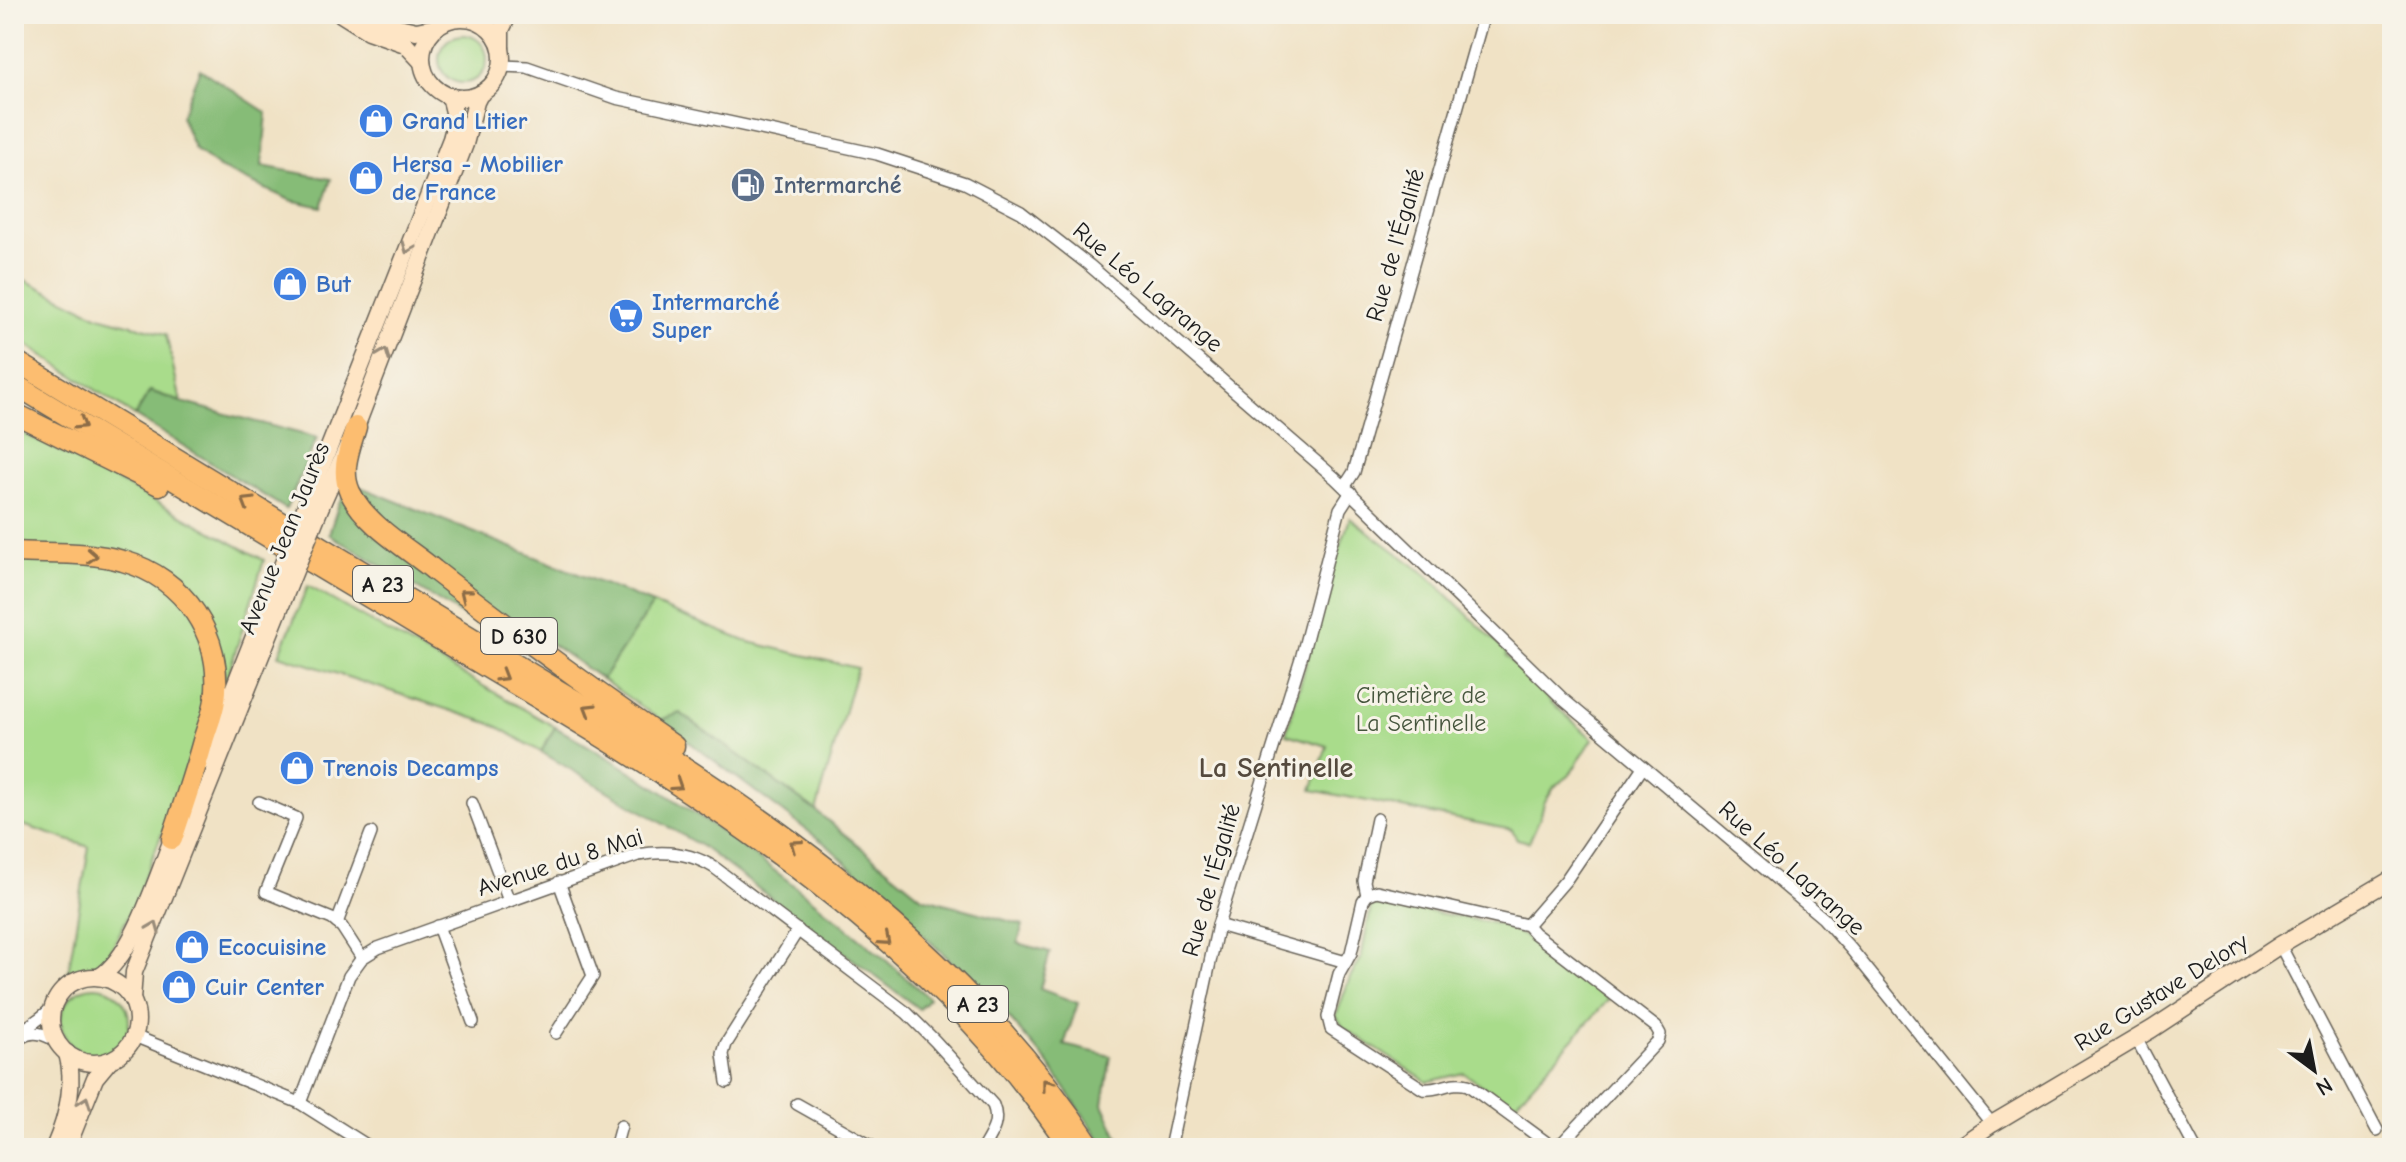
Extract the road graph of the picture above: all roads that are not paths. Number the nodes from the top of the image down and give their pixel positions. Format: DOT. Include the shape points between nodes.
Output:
graph roads {
  1 [pos="344,14"];
  2 [pos="509,14"];
  3 [pos="1484,14"];
  4 [pos="476,16"];
  5 [pos="437,27"];
  6 [pos="501,49"];
  7 [pos="422,62"];
  8 [pos="501,66"];
  9 [pos="480,94"];
  10 [pos="450,96"];
  11 [pos="14,360"];
  12 [pos="14,384"];
  13 [pos="14,413"];
  14 [pos="356,427"];
  15 [pos="1348,489"];
  16 [pos="315,502"];
  17 [pos="291,550"];
  18 [pos="14,552"];
  19 [pos="278,595"];
  20 [pos="1643,767"];
  21 [pos="259,802"];
  22 [pos="472,803"];
  23 [pos="749,811"];
  24 [pos="1377,819"];
  25 [pos="371,833"];
  26 [pos="172,839"];
  27 [pos="2392,879"];
  28 [pos="559,882"];
  29 [pos="1367,895"];
  30 [pos="509,901"];
  31 [pos="337,923"];
  32 [pos="1218,925"];
  33 [pos="1527,925"];
  34 [pos="438,926"];
  35 [pos="798,930"];
  36 [pos="2280,945"];
  37 [pos="362,958"];
  38 [pos="1346,962"];
  39 [pos="99,977"];
  40 [pos="132,1000"];
  41 [pos="54,1005"];
  42 [pos="473,1022"];
  43 [pos="556,1033"];
  44 [pos="134,1036"];
  45 [pos="2136,1038"];
  46 [pos="14,1043"];
  47 [pos="62,1047"];
  48 [pos="110,1060"];
  49 [pos="727,1082"];
  50 [pos="300,1103"];
  51 [pos="797,1104"];
  52 [pos="1992,1124"];
  53 [pos="621,1126"];
  54 [pos="2377,1130"];
  55 [pos="54,1148"];
  56 [pos="67,1148"];
  57 [pos="371,1148"];
  58 [pos="615,1148"];
  59 [pos="875,1148"];
  60 [pos="983,1148"];
  61 [pos="1070,1148"];
  62 [pos="1092,1148"];
  63 [pos="1170,1148"];
  64 [pos="1957,1148"];
  65 [pos="2195,1148"];
  1 -- 5 [label="main road" via="411,30"];
  1 -- 7 [label="main road" via="368,31 405,44"];
  2 -- 6 [label="main road" via="501,30"];
  3 -- 15 [label="street, Rue de l'Égalité"];
  4 -- 5 [label="main road"];
  4 -- 6 [label="main road"];
  5 -- 7 [label="main road" via="425,43"];
  6 -- 8 [label="main road"];
  7 -- 10 [label="main road" via="432,85"];
  8 -- 9 [label="main road" via="494,83"];
  8 -- 15 [label="street, Rue Léo Lagrange" via="527,67 616,98 877,154 985,192 1021,212 1079,257"];
  9 -- 10 [label="main road"];
  14 -- 9 [label="main road, Avenue Jean Jaurès / D 630, one-way"];
  10 -- 16 [label="main road, Avenue Jean Jaurès / D 630, one-way" via="456,120 451,139"];
  23 -- 11 [label="highway, A 23, one-way"];
  12 -- 17 [label="highway, A 23, one-way"];
  13 -- 17 [label="highway" via="263,543"];
  14 -- 16 [label="main road, Avenue Jean Jaurès / D 630"];
  23 -- 14 [label="highway, D 630, one-way" via="716,777 510,629 370,518 350,493 345,473"];
  15 -- 20 [label="street, Rue Léo Lagrange" via="1564,700"];
  15 -- 32 [label="street, Rue de l'Égalité"];
  16 -- 19 [label="main road, Avenue Jean Jaurès / D 630, bridge"];
  17 -- 61 [label="highway, A 23, one-way" via="657,772 823,888 964,1015"];
  18 -- 26 [label="highway, one-way" via="135,564 168,582 198,615 213,652 215,700"];
  19 -- 26 [label="main road, Avenue Jean Jaurès / D 630"];
  40 -- 19 [label="main road, Avenue Jean Jaurès / D 630, one-way" via="134,972"];
  20 -- 33 [label="street" via="1561,886"];
  20 -- 52 [label="street, Rue Léo Lagrange" via="1831,926"];
  21 -- 31 [label="street" via="296,818 266,892"];
  22 -- 30 [label="street"];
  62 -- 23 [label="highway, A 23, one-way" via="1020,1051 938,964 852,888"];
  24 -- 29 [label="street" via="1364,881"];
  25 -- 31 [label="street"];
  26 -- 39 [label="main road, Avenue Jean Jaurès / D 630" via="132,936"];
  27 -- 36 [label="main road, Rue Gustave Delory"];
  28 -- 30 [label="street, Avenue du 8 Mai"];
  28 -- 35 [label="street, Avenue du 8 Mai" via="638,855 682,854 715,868"];
  28 -- 43 [label="street" via="593,976"];
  29 -- 33 [label="street" via="1377,891"];
  29 -- 38 [label="street"];
  30 -- 34 [label="street, Avenue du 8 Mai"];
  31 -- 37 [label="street"];
  32 -- 38 [label="street"];
  32 -- 63 [label="street, Rue de l'Égalité"];
  33 -- 38 [label="street" via="1660,1034 1555,1145 1468,1085 1423,1089 1334,1033 1328,1017"];
  34 -- 37 [label="street, Avenue du 8 Mai"];
  34 -- 42 [label="street"];
  35 -- 49 [label="street" via="726,1044"];
  35 -- 60 [label="street, Avenue du 8 Mai" via="907,1013 990,1101 996,1124"];
  36 -- 45 [label="main road, Rue Gustave Delory"];
  36 -- 54 [label="street"];
  37 -- 50 [label="street" via="349,976"];
  39 -- 40 [label="main road" via="119,985"];
  39 -- 41 [label="main road" via="72,984"];
  40 -- 44 [label="main road" via="137,1015"];
  41 -- 46 [label="street"];
  41 -- 47 [label="main road" via="52,1024"];
  44 -- 48 [label="main road"];
  44 -- 50 [label="street"];
  45 -- 52 [label="main road, Rue Gustave Delory"];
  45 -- 65 [label="street"];
  46 -- 47 [label="street" via="34,1032"];
  47 -- 48 [label="main road" via="85,1062"];
  47 -- 55 [label="main road" via="71,1087"];
  56 -- 48 [label="main road, one-way" via="95,1078"];
  50 -- 57 [label="street"];
  51 -- 59 [label="street"];
  52 -- 64 [label="main road, Rue Gustave Delory"];
  53 -- 58 [label="street"];
}
